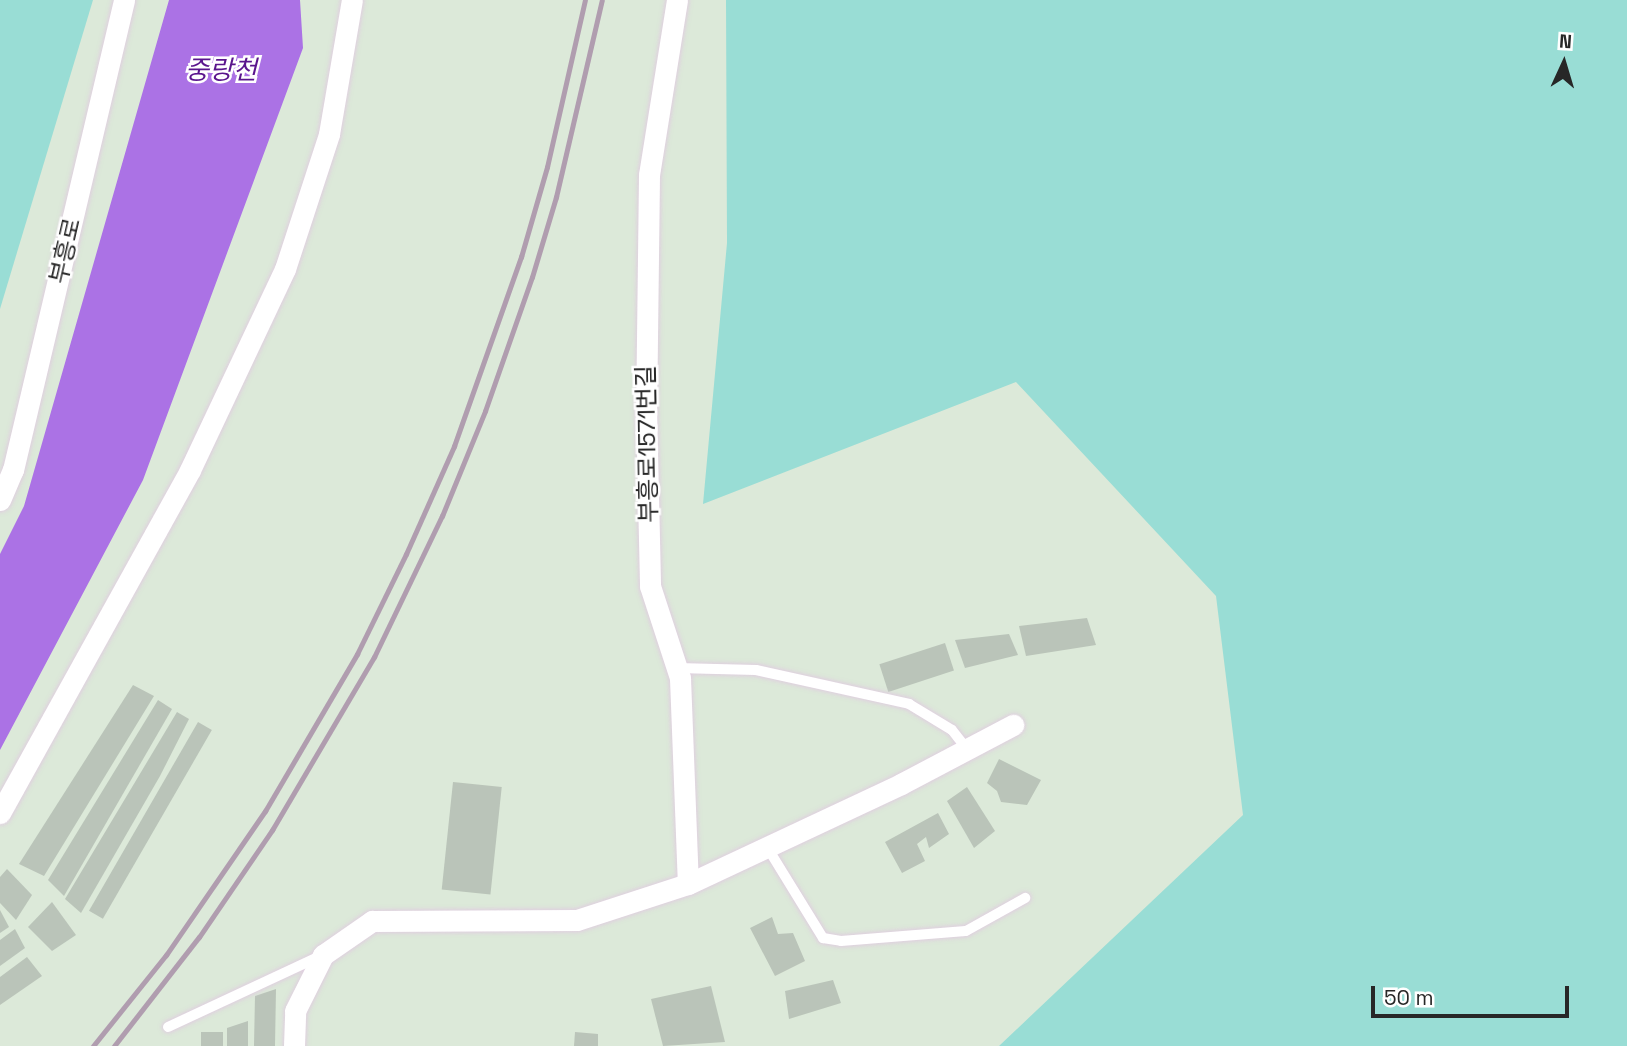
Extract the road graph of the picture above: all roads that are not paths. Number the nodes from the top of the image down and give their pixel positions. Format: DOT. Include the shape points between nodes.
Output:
graph roads {
  1 [pos="124,0"];
  2 [pos="352,0"];
  3 [pos="677,0"];
  4 [pos="0,500"];
  5 [pos="677,668"];
  6 [pos="1013,725"];
  7 [pos="967,749"];
  8 [pos="0,813"];
  9 [pos="766,847"];
  10 [pos="688,884"];
  11 [pos="1025,898"];
  12 [pos="323,956"];
  13 [pos="168,1027"];
  14 [pos="294,1046"];
  1 -- 4 [label="street, 부흥로" via="13,470"];
  2 -- 8 [label="street" via="329,134 285,269 190,470"];
  3 -- 5 [label="street, 부흥로1571번길" via="649,176 646,407 650,586"];
  5 -- 7 [label="lane" via="755,670 909,704 953,730"];
  5 -- 10 [label="street, 부흥로1571번길"];
  6 -- 7 [label="street"];
  7 -- 9 [label="street"];
  9 -- 10 [label="street"];
  9 -- 11 [label="lane" via="823,938 841,941 966,931"];
  10 -- 12 [label="street" via="577,920 372,921"];
  12 -- 13 [label="lane"];
  12 -- 14 [label="street" via="295,1011"];
}
